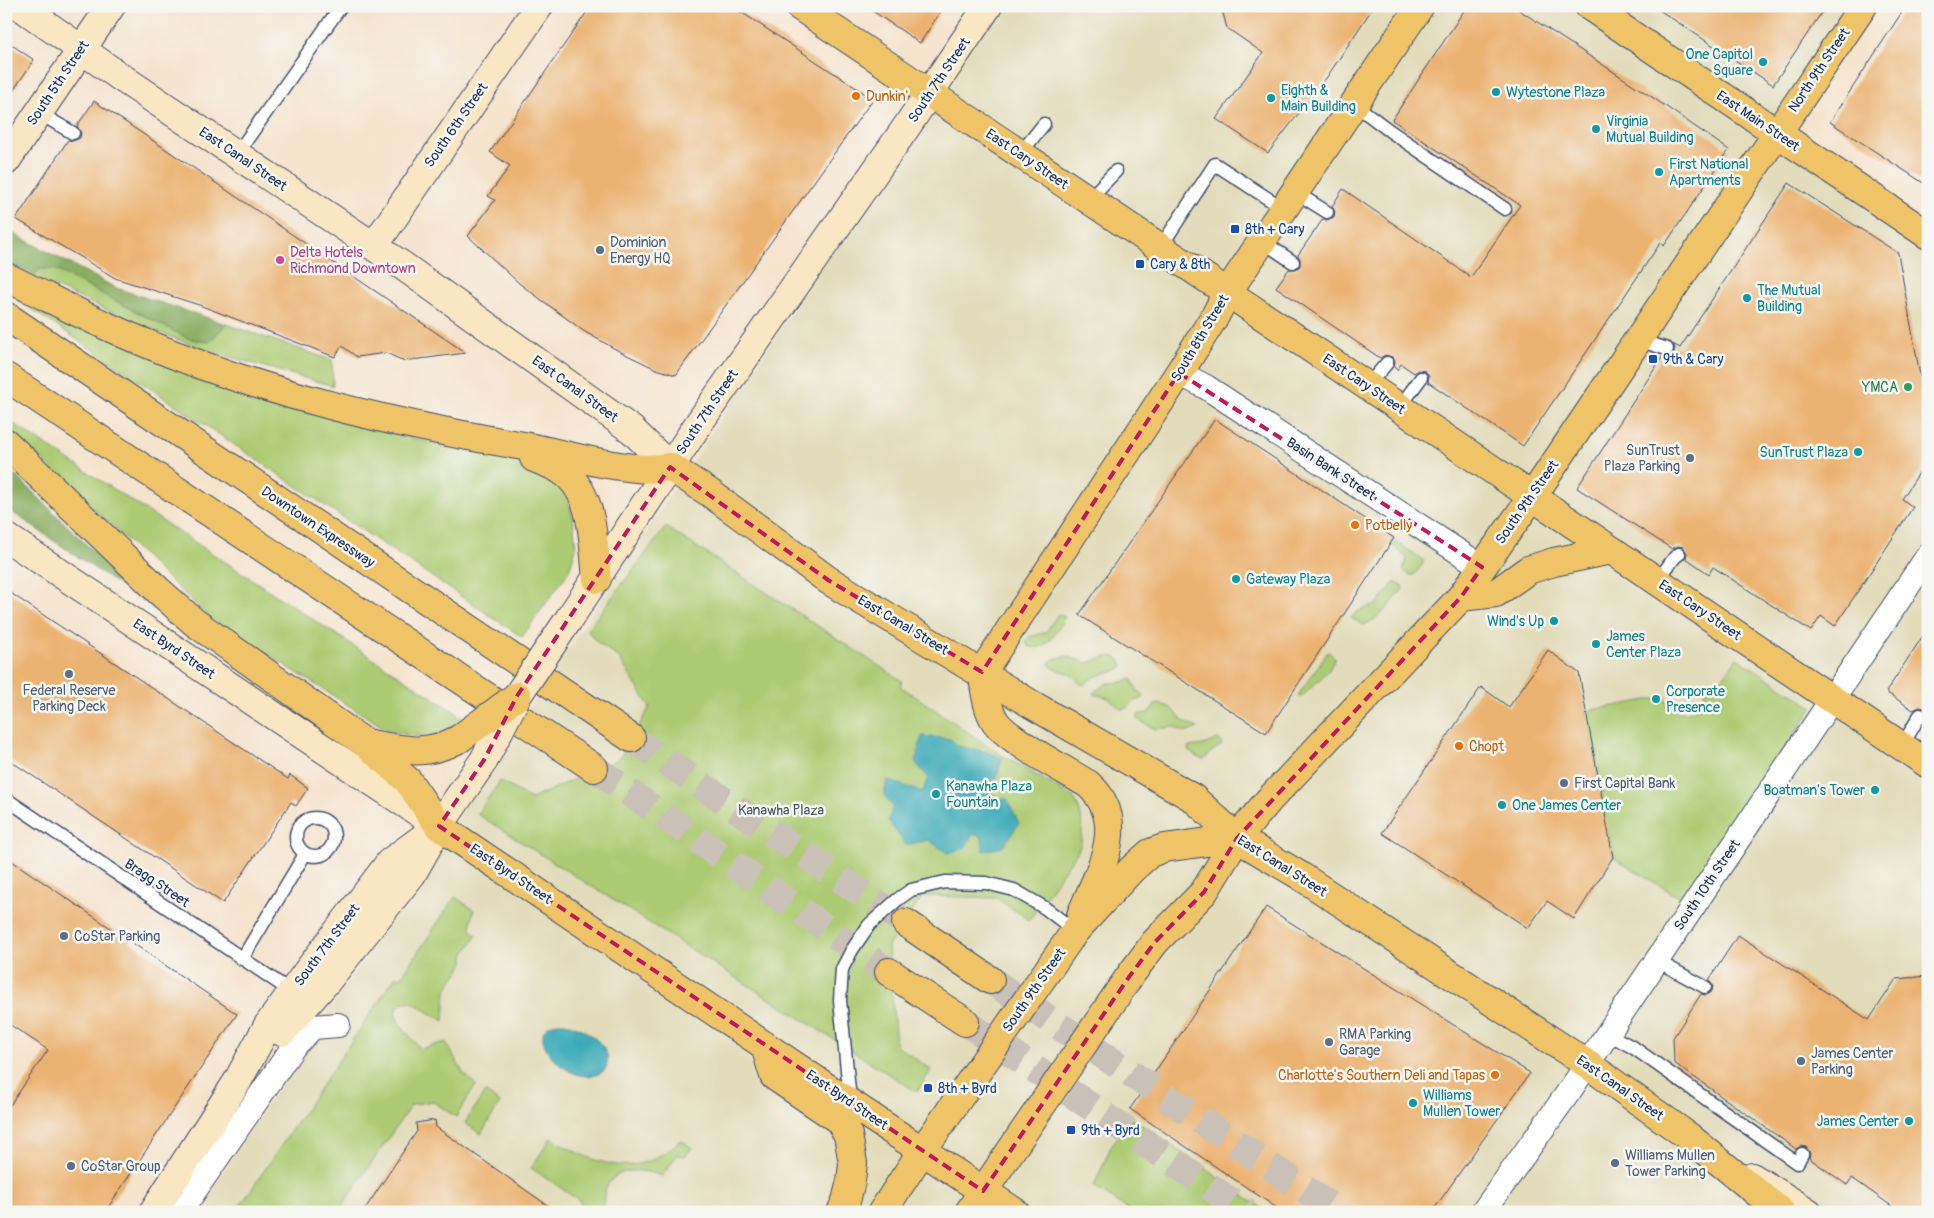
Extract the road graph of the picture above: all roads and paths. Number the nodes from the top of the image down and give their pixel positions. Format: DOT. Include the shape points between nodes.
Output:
graph roads {
  1 [pos="20,6"];
  2 [pos="111,6"];
  3 [pos="341,6"];
  4 [pos="539,6"];
  5 [pos="799,6"];
  6 [pos="988,6"];
  7 [pos="1420,6"];
  8 [pos="1589,6"];
  9 [pos="1863,6"];
  10 [pos="82,49"];
  11 [pos="929,94"];
  12 [pos="1354,104"];
  13 [pos="39,113"];
  14 [pos="1044,124"];
  15 [pos="72,133"];
  16 [pos="1776,134"];
  17 [pos="236,154"];
  18 [pos="1020,154"];
  19 [pos="6,161"];
  20 [pos="1116,171"];
  21 [pos="1088,200"];
  22 [pos="1289,200"];
  23 [pos="1505,209"];
  24 [pos="1327,212"];
  25 [pos="1928,236"];
  26 [pos="1262,240"];
  27 [pos="374,246"];
  28 [pos="1160,248"];
  29 [pos="1293,262"];
  30 [pos="6,277"];
  31 [pos="1227,293"];
  32 [pos="6,316"];
  33 [pos="1638,340"];
  34 [pos="1667,349"];
  35 [pos="1387,363"];
  36 [pos="1179,373"];
  37 [pos="6,377"];
  38 [pos="1421,378"];
  39 [pos="1367,386"];
  40 [pos="1400,408"];
  41 [pos="490,440"];
  42 [pos="6,442"];
  43 [pos="670,468"];
  44 [pos="1532,497"];
  45 [pos="6,537"];
  46 [pos="1611,550"];
  47 [pos="1679,554"];
  48 [pos="1928,556"];
  49 [pos="1482,567"];
  50 [pos="597,579"];
  51 [pos="1657,581"];
  52 [pos="1460,597"];
  53 [pos="982,672"];
  54 [pos="516,696"];
  55 [pos="1832,700"];
  56 [pos="1920,715"];
  57 [pos="631,738"];
  58 [pos="365,743"];
  59 [pos="1902,746"];
  60 [pos="1928,764"];
  61 [pos="594,768"];
  62 [pos="6,799"];
  63 [pos="439,826"];
  64 [pos="1237,838"];
  65 [pos="305,854"];
  66 [pos="906,923"];
  67 [pos="1075,931"];
  68 [pos="242,959"];
  69 [pos="1657,961"];
  70 [pos="889,972"];
  71 [pos="990,980"];
  72 [pos="1705,988"];
  73 [pos="292,992"];
  74 [pos="965,1022"];
  75 [pos="338,1025"];
  76 [pos="1608,1034"];
  77 [pos="765,1046"];
  78 [pos="1587,1064"];
  79 [pos="237,1082"];
  80 [pos="850,1103"];
  81 [pos="1689,1137"];
  82 [pos="922,1151"];
  83 [pos="1802,1154"];
  84 [pos="976,1201"];
  85 [pos="153,1212"];
  86 [pos="180,1212"];
  87 [pos="841,1212"];
  88 [pos="882,1212"];
  89 [pos="1014,1212"];
  90 [pos="1483,1212"];
  91 [pos="1781,1212"];
  92 [pos="1808,1212"];
  1 -- 10 [label="main road, East Canal Street"];
  2 -- 10 [label="main road, South 5th Street"];
  3 -- 17 [label="lane"];
  4 -- 27 [label="main road, South 6th Street"];
  5 -- 11 [label="main road, East Cary Street"];
  6 -- 11 [label="main road, South 7th Street"];
  7 -- 12 [label="main road, South 8th Street"];
  8 -- 16 [label="main road, East Main Street"];
  9 -- 16 [label="main road, North 9th Street"];
  10 -- 13 [label="main road, South 5th Street"];
  10 -- 17 [label="main road, East Canal Street"];
  11 -- 18 [label="main road, East Cary Street"];
  11 -- 43 [label="main road, South 7th Street"];
  12 -- 22 [label="main road, South 8th Street"];
  12 -- 23 [label="lane"];
  13 -- 15 [label="lane"];
  13 -- 19 [label="main road, South 5th Street"];
  14 -- 18 [label="lane"];
  16 -- 25 [label="main road, East Main Street"];
  16 -- 33 [label="main road, South 9th Street"];
  17 -- 27 [label="main road, East Canal Street"];
  18 -- 21 [label="main road, East Cary Street"];
  20 -- 21 [label="lane"];
  21 -- 28 [label="main road, East Cary Street"];
  22 -- 24 [label="lane"];
  22 -- 26 [label="main road, South 8th Street"];
  22 -- 28 [label="lane" via="1215,164"];
  26 -- 29 [label="lane"];
  26 -- 31 [label="main road, South 8th Street"];
  27 -- 43 [label="main road, East Canal Street" via="632,430"];
  28 -- 31 [label="main road, East Cary Street"];
  30 -- 41 [label="main road" via="143,342 254,384 361,414"];
  31 -- 36 [label="main road, South 8th Street"];
  31 -- 39 [label="main road, East Cary Street"];
  32 -- 57 [label="main road, Downtown Expressway"];
  33 -- 34 [label="lane"];
  33 -- 44 [label="main road, South 9th Street"];
  35 -- 39 [label="lane"];
  36 -- 49 [label="street, Basin Bank Street" via="1206,387"];
  36 -- 53 [label="main road, South 8th Street"];
  37 -- 61 [label="main road"];
  38 -- 40 [label="lane"];
  39 -- 40 [label="main road, East Cary Street"];
  40 -- 44 [label="main road, East Cary Street"];
  41 -- 43 [label="main road" via="629,468"];
  41 -- 50 [label="main road" via="555,466 571,479 581,493 590,521"];
  42 -- 58 [label="main road" via="194,622"];
  43 -- 50 [label="main road, South 7th Street"];
  43 -- 53 [label="main road, East Canal Street" via="710,493 828,580"];
  44 -- 46 [label="main road, East Cary Street"];
  44 -- 49 [label="main road, South 9th Street"];
  45 -- 63 [label="main road, East Byrd Street"];
  46 -- 51 [label="main road, East Cary Street"];
  46 -- 52 [label="main road" via="1528,570 1496,593"];
  47 -- 51 [label="lane"];
  48 -- 55 [label="street, South 10th Street"];
  49 -- 52 [label="main road, South 9th Street"];
  50 -- 54 [label="main road, South 7th Street, bridge"];
  51 -- 55 [label="main road, East Cary Street"];
  52 -- 64 [label="main road, South 9th Street"];
  53 -- 64 [label="main road, East Canal Street" via="1193,798"];
  53 -- 67 [label="main road" via="995,722 1007,734 1088,784 1106,807 1110,826 1108,846"];
  54 -- 58 [label="main road, bridge" via="444,747 415,752"];
  54 -- 63 [label="main road, South 7th Street, bridge" via="484,760"];
  55 -- 59 [label="main road, East Cary Street"];
  55 -- 69 [label="street, South 10th Street"];
  56 -- 59 [label="lane"];
  58 -- 63 [label="main road" via="408,782"];
  59 -- 60 [label="main road, East Cary Street"];
  62 -- 68 [label="lane, Bragg Street"];
  63 -- 73 [label="main road, South 7th Street" via="390,862"];
  63 -- 77 [label="main road, East Byrd Street"];
  63 -- 79 [label="main road, South 7th Street" via="412,874 339,966"];
  64 -- 67 [label="main road, South 9th Street" via="1178,845 1150,853"];
  64 -- 78 [label="main road, East Canal Street" via="1299,875"];
  64 -- 84 [label="main road, South 9th Street" via="1204,892 1155,942 1129,977"];
  65 -- 68 [label="lane"];
  66 -- 71 [label="main road"];
  67 -- 80 [label="lane" via="1014,890 986,882 945,882 912,890 897,900 869,925 842,969 840,1000"];
  67 -- 82 [label="main road, South 9th Street"];
  68 -- 73 [label="lane, Bragg Street"];
  69 -- 72 [label="lane"];
  69 -- 76 [label="street, South 10th Street"];
  70 -- 74 [label="main road"];
  73 -- 79 [label="main road, South 7th Street" via="268,1024"];
  75 -- 86 [label="street" via="313,1027 294,1046"];
  76 -- 78 [label="street, South 10th Street"];
  76 -- 83 [label="lane" via="1634,1048 1797,1163"];
  77 -- 80 [label="main road, East Byrd Street"];
  77 -- 87 [label="main road" via="774,1076 839,1120 848,1135 853,1163"];
  78 -- 81 [label="main road, East Canal Street"];
  78 -- 90 [label="street, South 10th Street"];
  79 -- 85 [label="main road, South 7th Street"];
  80 -- 82 [label="main road, East Byrd Street"];
  81 -- 91 [label="main road"];
  81 -- 92 [label="main road, East Canal Street"];
  82 -- 84 [label="main road, East Byrd Street"];
  82 -- 88 [label="main road, South 9th Street"];
  84 -- 89 [label="main road, East Byrd Street"];
}
